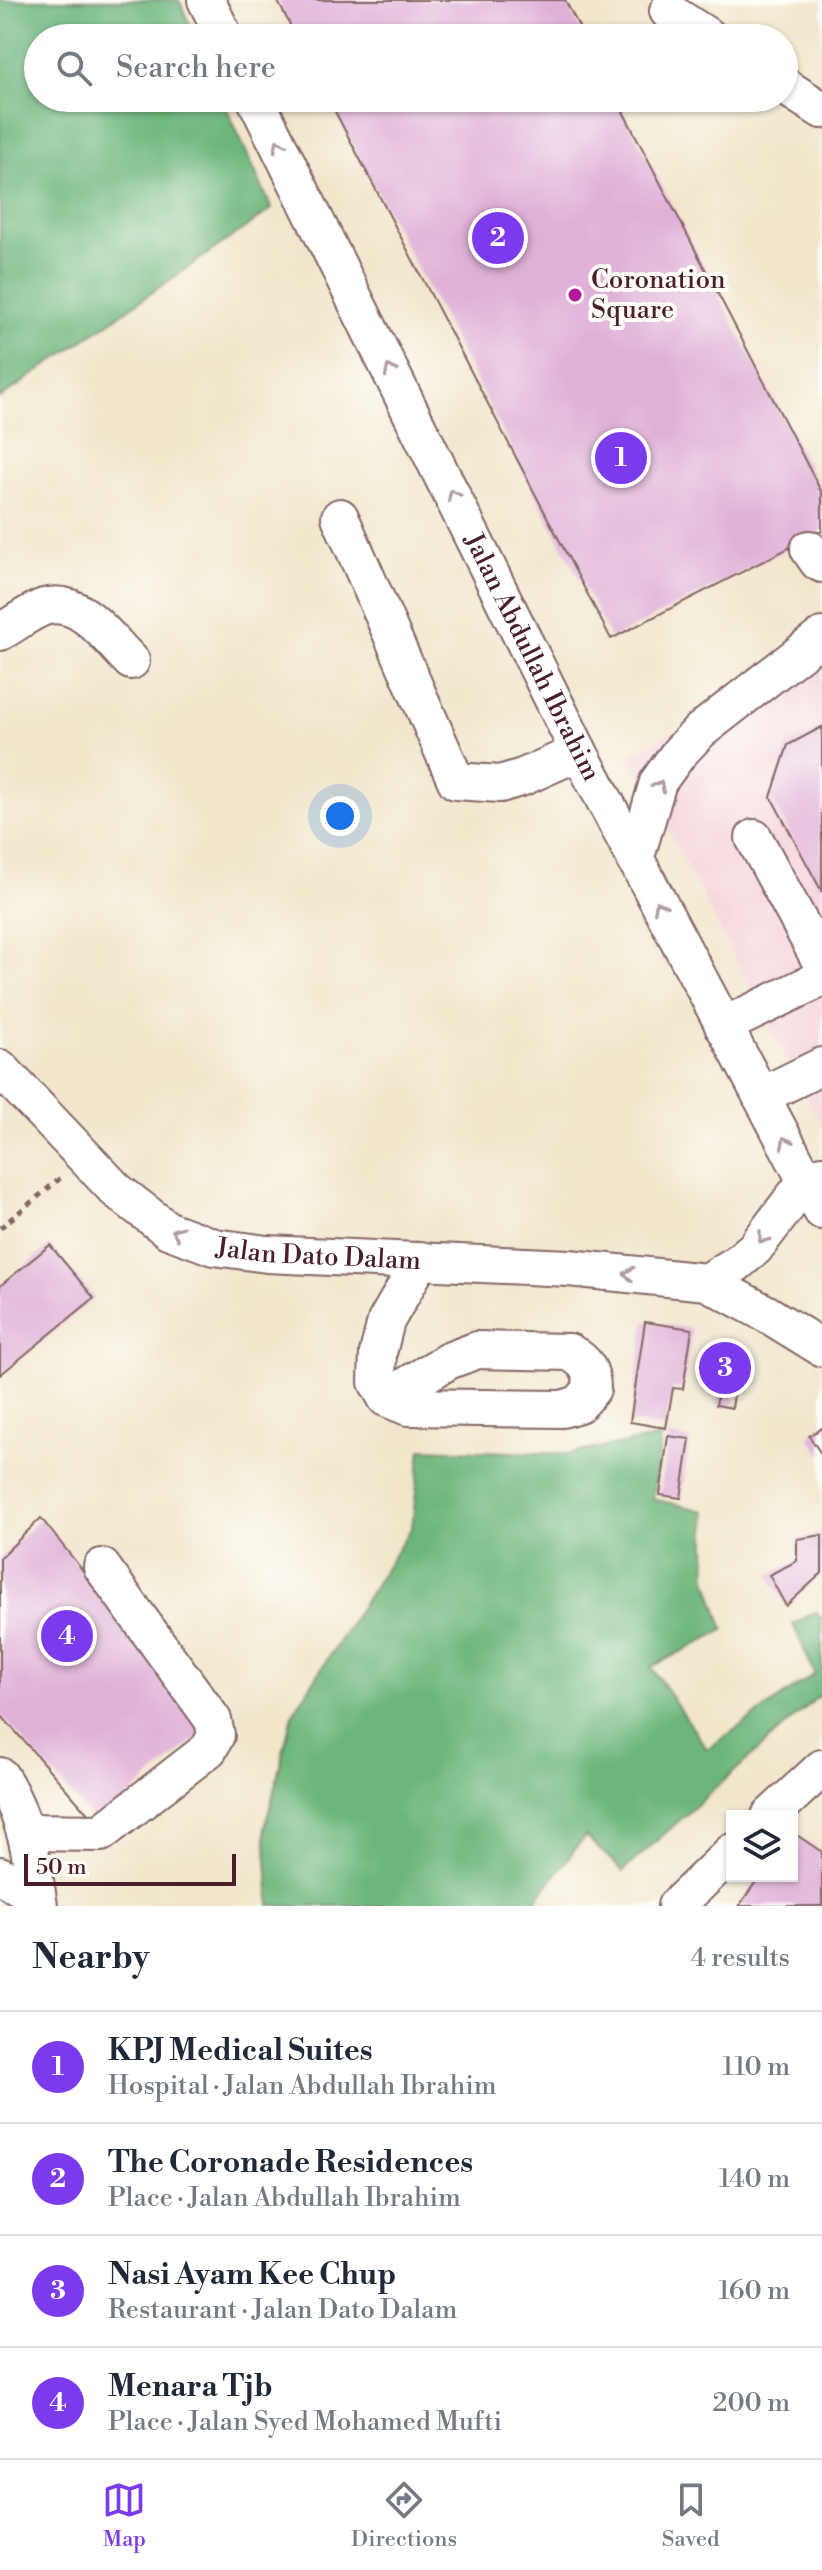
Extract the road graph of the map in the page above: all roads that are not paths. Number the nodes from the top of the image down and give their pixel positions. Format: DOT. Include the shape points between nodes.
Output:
graph roads {
  1 [pos="206,0"];
  2 [pos="668,11"];
  3 [pos="218,24"];
  4 [pos="688,24"];
  5 [pos="798,95"];
  6 [pos="822,110"];
  7 [pos="262,112"];
  8 [pos="340,517"];
  9 [pos="0,632"];
  10 [pos="822,636"];
  11 [pos="131,661"];
  12 [pos="579,752"];
  13 [pos="754,838"];
  14 [pos="635,860"];
  15 [pos="822,964"];
  16 [pos="822,978"];
  17 [pos="723,1026"];
  18 [pos="822,1066"];
  19 [pos="0,1068"];
  20 [pos="761,1096"];
  21 [pos="817,1189"];
  22 [pos="421,1260"];
  23 [pos="707,1282"];
  24 [pos="822,1348"];
  25 [pos="386,1398"];
  26 [pos="102,1567"];
  27 [pos="822,1768"];
  28 [pos="0,1776"];
  29 [pos="776,1810"];
  30 [pos="27,1832"];
  31 [pos="726,1858"];
  32 [pos="0,1875"];
  33 [pos="38,1902"];
  34 [pos="676,1906"];
  1 -- 3 [label="street"];
  2 -- 4 [label="street"];
  5 -- 6 [label="street"];
  12 -- 7 [label="street, Jalan Abdullah Ibrahim, one-way"];
  8 -- 12 [label="street" via="456,781 500,784"];
  9 -- 11 [label="street" via="43,607 62,605 79,610"];
  14 -- 10 [label="street, one-way" via="658,782 679,753"];
  12 -- 14 [label="street, Jalan Abdullah Ibrahim"];
  13 -- 15 [label="street"];
  17 -- 14 [label="street, Jalan Abdullah Ibrahim, one-way"];
  16 -- 17 [label="street"];
  17 -- 20 [label="street, Jalan Abdullah Ibrahim"];
  18 -- 20 [label="street"];
  22 -- 19 [label="street, Jalan Dato Dalam, one-way" via="267,1254 214,1247 168,1230 116,1190"];
  21 -- 20 [label="street, Jalan Abdullah Ibrahim, one-way"];
  21 -- 23 [label="street, one-way" via="755,1248"];
  23 -- 22 [label="street, Jalan Dato Dalam, one-way"];
  22 -- 25 [label="street" via="386,1321 377,1382"];
  23 -- 24 [label="street, Jalan Dato Dalam"];
  25 -- 25 [label="street" via="408,1407 562,1409 579,1404 592,1389 592,1373 583,1359 569,1352 477,1350"];
  26 -- 30 [label="street" via="213,1720 216,1735 209,1749 101,1833"];
  27 -- 29 [label="street"];
  28 -- 30 [label="street"];
  30 -- 33 [label="street"];
  31 -- 34 [label="street"];
  32 -- 33 [label="street"];
}
